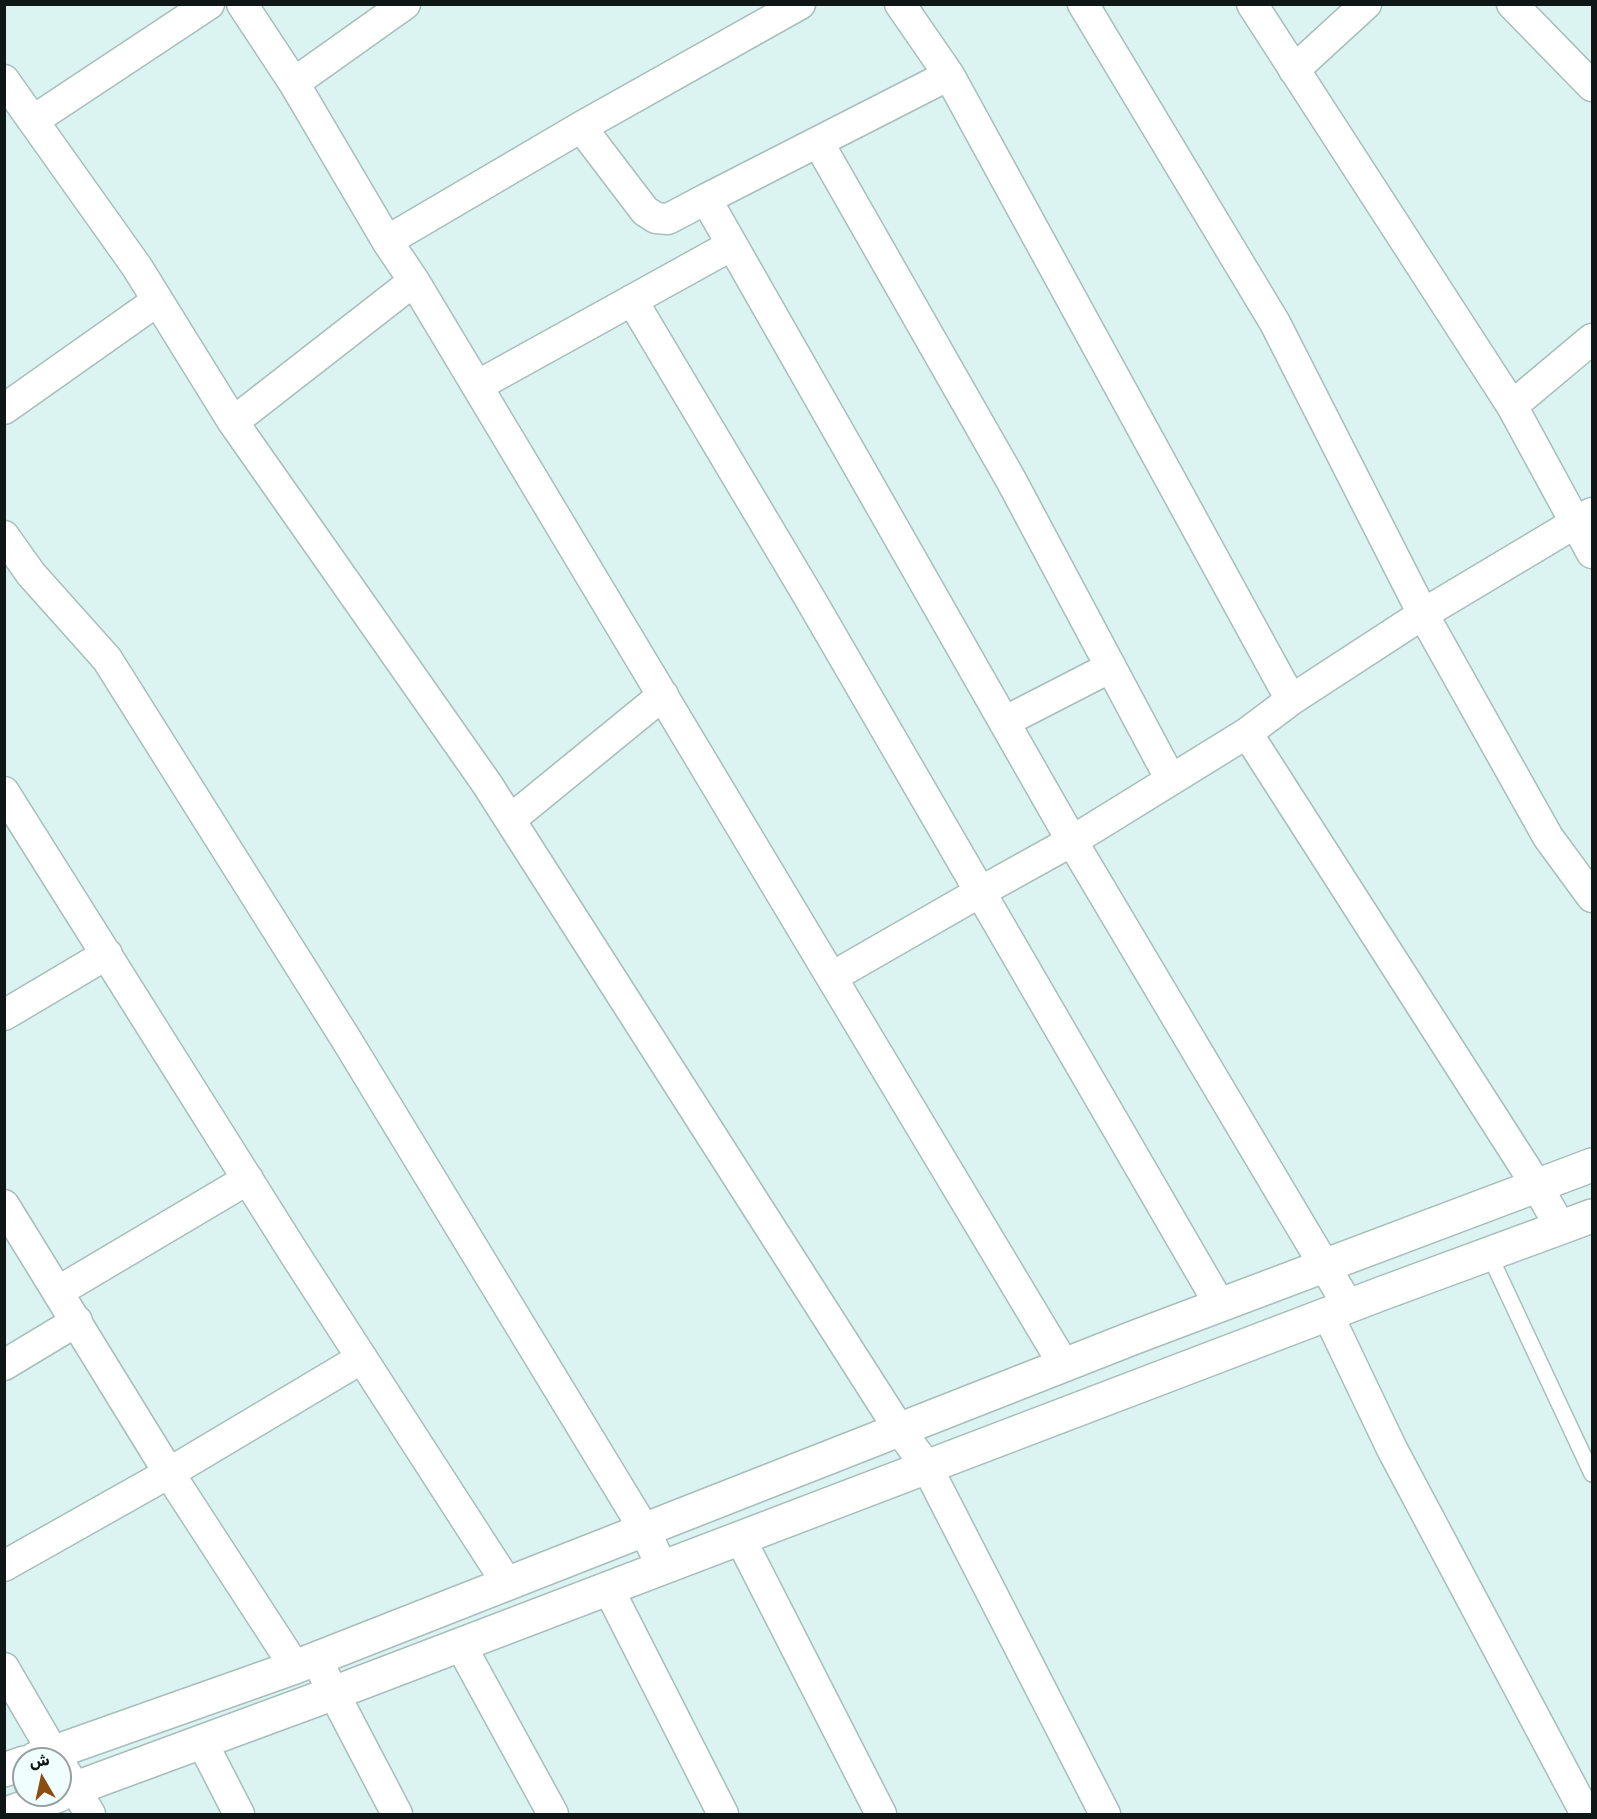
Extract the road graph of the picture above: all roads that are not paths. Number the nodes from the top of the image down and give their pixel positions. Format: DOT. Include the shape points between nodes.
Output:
graph roads {
  1 [pos="209,4"];
  2 [pos="242,4"];
  3 [pos="405,4"];
  4 [pos="800,4"];
  5 [pos="900,4"];
  6 [pos="1083,4"];
  7 [pos="1252,4"];
  8 [pos="1366,4"];
  9 [pos="1512,4"];
  10 [pos="764,13"];
  11 [pos="1294,70"];
  12 [pos="949,75"];
  13 [pos="4,80"];
  14 [pos="294,83"];
  15 [pos="1593,86"];
  16 [pos="34,120"];
  17 [pos="581,127"];
  18 [pos="818,142"];
  19 [pos="706,200"];
  20 [pos="387,241"];
  21 [pos="732,245"];
  22 [pos="414,281"];
  23 [pos="632,300"];
  24 [pos="157,301"];
  25 [pos="1593,339"];
  26 [pos="477,386"];
  27 [pos="1512,406"];
  28 [pos="4,409"];
  29 [pos="233,422"];
  30 [pos="1584,517"];
  31 [pos="4,536"];
  32 [pos="1593,553"];
  33 [pos="1423,614"];
  34 [pos="1111,667"];
  35 [pos="663,695"];
  36 [pos="1291,700"];
  37 [pos="1004,722"];
  38 [pos="1247,733"];
  39 [pos="1171,780"];
  40 [pos="9,808"];
  41 [pos="510,820"];
  42 [pos="1072,841"];
  43 [pos="980,892"];
  44 [pos="1593,897"];
  45 [pos="107,954"];
  46 [pos="832,977"];
  47 [pos="4,1016"];
  48 [pos="1593,1165"];
  49 [pos="248,1179"];
  50 [pos="1537,1186"];
  51 [pos="4,1205"];
  52 [pos="1593,1216"];
  53 [pos="1561,1228"];
  54 [pos="1489,1254"];
  55 [pos="1325,1264"];
  56 [pos="59,1291"];
  57 [pos="1221,1305"];
  58 [pos="1339,1311"];
  59 [pos="77,1321"];
  60 [pos="362,1358"];
  61 [pos="4,1365"];
  62 [pos="1064,1365"];
  63 [pos="900,1429"];
  64 [pos="927,1467"];
  65 [pos="169,1473"];
  66 [pos="1593,1474"];
  67 [pos="644,1529"];
  68 [pos="740,1538"];
  69 [pos="4,1566"];
  70 [pos="662,1567"];
  71 [pos="507,1583"];
  72 [pos="608,1588"];
  73 [pos="460,1644"];
  74 [pos="306,1663"];
  75 [pos="4,1668"];
  76 [pos="334,1693"];
  77 [pos="202,1742"];
  78 [pos="42,1747"];
  79 [pos="72,1770"];
  80 [pos="72,1773"];
  81 [pos="239,1815"];
  82 [pos="397,1815"];
  83 [pos="553,1815"];
  84 [pos="723,1815"];
  85 [pos="881,1815"];
  86 [pos="1105,1815"];
  87 [pos="1586,1815"];
  1 -- 16 [label="street"];
  2 -- 14 [label="street"];
  3 -- 14 [label="street"];
  4 -- 10 [label="street"];
  5 -- 12 [label="street"];
  6 -- 33 [label="street" via="1275,323"];
  7 -- 11 [label="street"];
  8 -- 11 [label="street"];
  9 -- 15 [label="street"];
  10 -- 17 [label="street"];
  11 -- 27 [label="street"];
  12 -- 18 [label="street"];
  12 -- 36 [label="street"];
  13 -- 16 [label="street"];
  14 -- 20 [label="street"];
  16 -- 24 [label="street"];
  17 -- 19 [label="street" via="645,211 656,218 668,219"];
  17 -- 20 [label="street"];
  18 -- 19 [label="street"];
  18 -- 34 [label="street" via="1011,480"];
  19 -- 21 [label="street"];
  20 -- 22 [label="street"];
  21 -- 23 [label="street"];
  21 -- 37 [label="street"];
  22 -- 26 [label="street"];
  22 -- 29 [label="street"];
  23 -- 26 [label="street"];
  23 -- 43 [label="street"];
  24 -- 28 [label="street"];
  24 -- 29 [label="street"];
  25 -- 27 [label="street"];
  26 -- 35 [label="street"];
  27 -- 30 [label="street"];
  29 -- 41 [label="street"];
  30 -- 32 [label="street"];
  30 -- 33 [label="street"];
  31 -- 67 [label="street" via="31,574 107,659 346,1039"];
  33 -- 36 [label="street"];
  33 -- 44 [label="street" via="1548,837"];
  34 -- 37 [label="street"];
  34 -- 39 [label="street"];
  35 -- 41 [label="street"];
  35 -- 46 [label="street"];
  36 -- 38 [label="street"];
  37 -- 42 [label="street"];
  38 -- 39 [label="street"];
  38 -- 50 [label="street"];
  39 -- 42 [label="street"];
  40 -- 45 [label="street"];
  41 -- 63 [label="street"];
  42 -- 43 [label="street"];
  42 -- 55 [label="street"];
  43 -- 46 [label="street"];
  43 -- 57 [label="street"];
  45 -- 47 [label="street"];
  45 -- 49 [label="street"];
  46 -- 62 [label="street"];
  48 -- 50 [label="main road"];
  49 -- 56 [label="street"];
  49 -- 60 [label="street"];
  50 -- 53 [label="street"];
  50 -- 55 [label="main road"];
  51 -- 56 [label="street"];
  52 -- 53 [label="main road"];
  53 -- 54 [label="main road"];
  54 -- 58 [label="main road"];
  54 -- 66 [label="lane"];
  55 -- 57 [label="main road"];
  55 -- 58 [label="street"];
  56 -- 59 [label="street"];
  57 -- 62 [label="main road"];
  58 -- 64 [label="main road"];
  58 -- 87 [label="street" via="1392,1449"];
  59 -- 61 [label="street"];
  59 -- 65 [label="street"];
  60 -- 65 [label="street"];
  60 -- 71 [label="street"];
  62 -- 63 [label="main road"];
  63 -- 64 [label="street"];
  63 -- 67 [label="main road"];
  64 -- 68 [label="main road"];
  64 -- 86 [label="street"];
  65 -- 69 [label="street"];
  65 -- 74 [label="street"];
  67 -- 70 [label="street"];
  67 -- 71 [label="main road"];
  68 -- 70 [label="main road"];
  68 -- 85 [label="street"];
  70 -- 72 [label="main road"];
  71 -- 74 [label="main road"];
  72 -- 73 [label="main road"];
  72 -- 84 [label="street"];
  73 -- 76 [label="main road"];
  73 -- 83 [label="street"];
  74 -- 76 [label="street"];
  74 -- 79 [label="main road"];
  75 -- 78 [label="street"];
  76 -- 77 [label="main road"];
  76 -- 82 [label="street"];
  77 -- 80 [label="main road"];
  77 -- 81 [label="street"];
}
